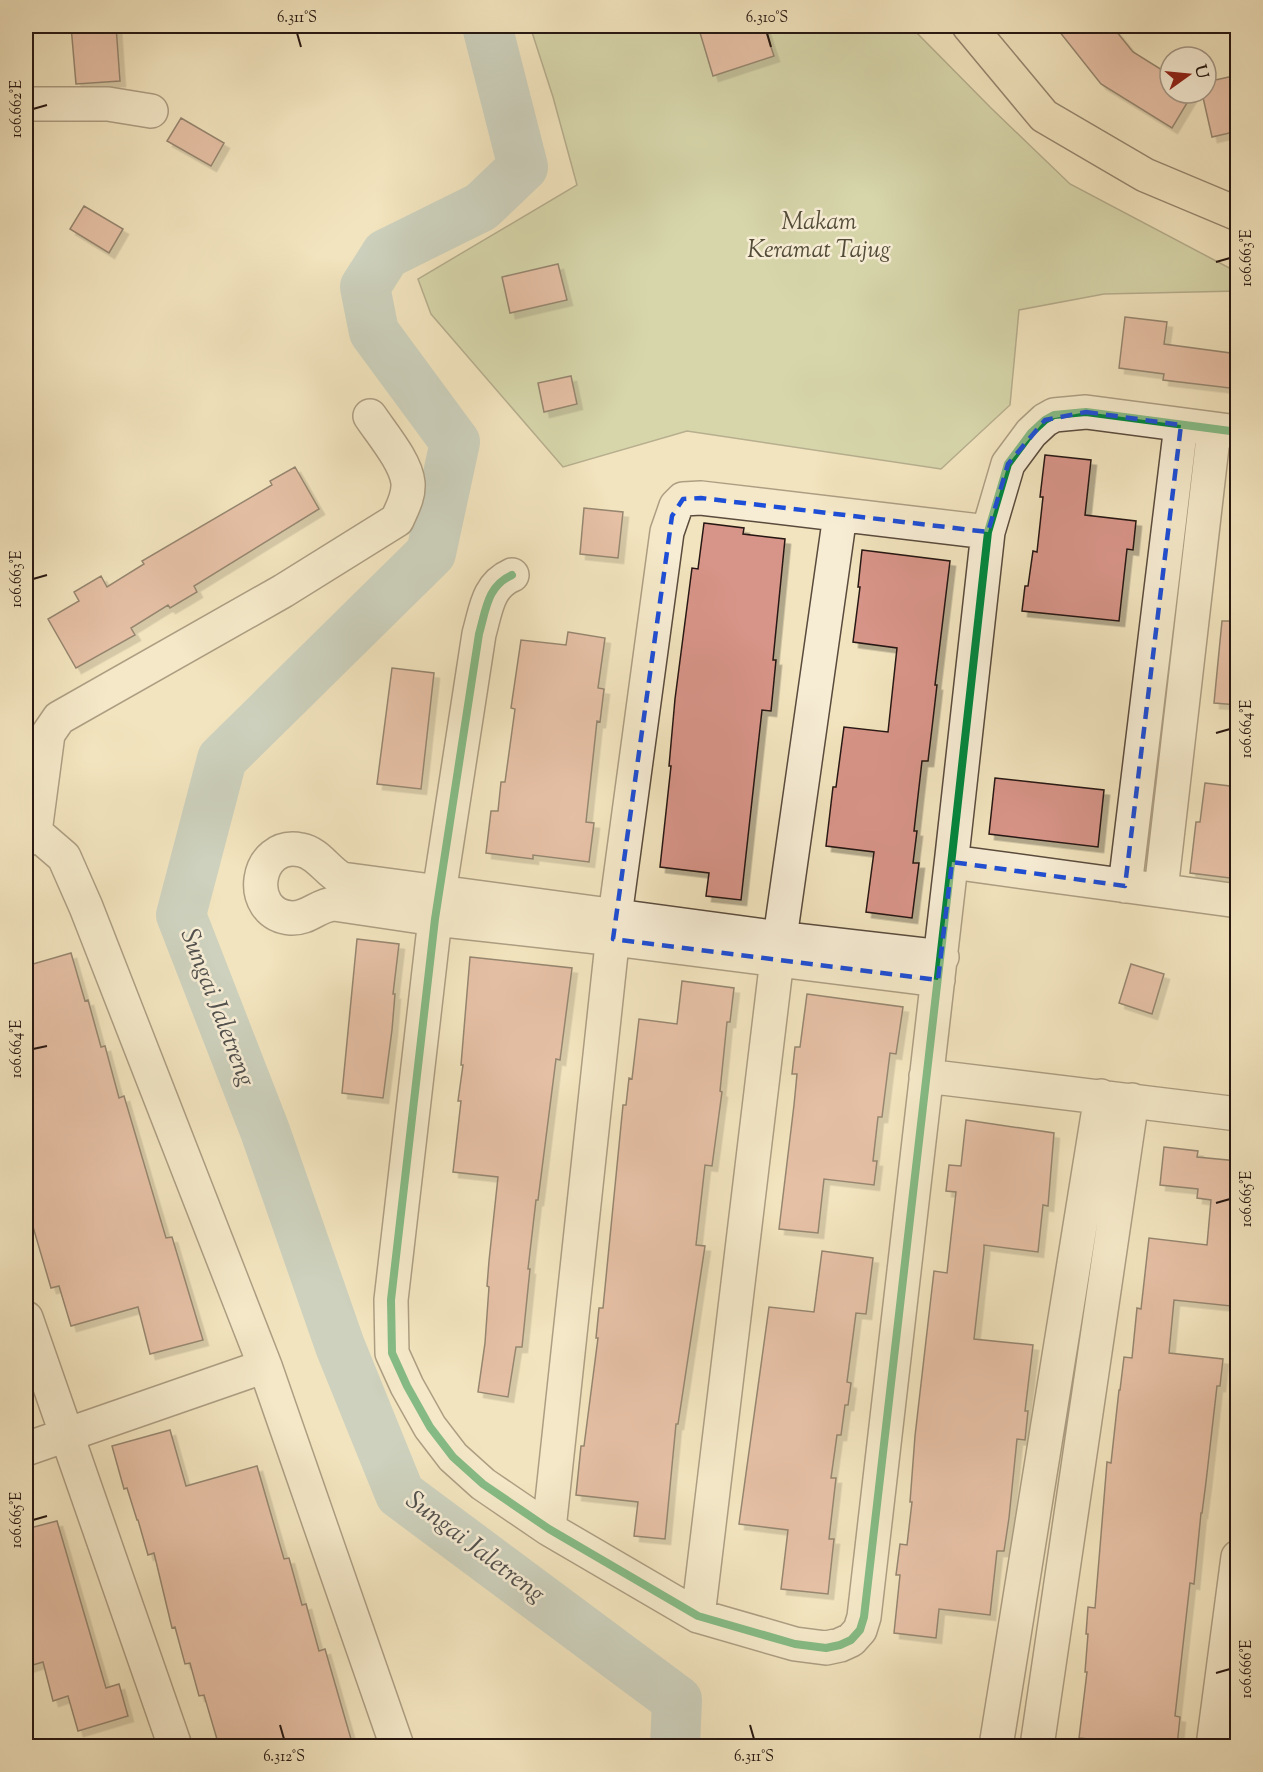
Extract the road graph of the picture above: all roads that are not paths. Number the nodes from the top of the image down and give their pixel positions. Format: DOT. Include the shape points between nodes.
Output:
graph roads {
  1 [pos="969,26"];
  2 [pos="26,104"];
  3 [pos="151,111"];
  4 [pos="1238,214"];
  5 [pos="370,416"];
  6 [pos="1181,425"];
  7 [pos="1226,431"];
  8 [pos="840,515"];
  9 [pos="988,532"];
  10 [pos="512,575"];
  11 [pos="30,836"];
  12 [pos="952,862"];
  13 [pos="1125,886"];
  14 [pos="1161,890"];
  15 [pos="1238,901"];
  16 [pos="437,906"];
  17 [pos="614,927"];
  18 [pos="778,949"];
  19 [pos="940,969"];
  20 [pos="926,1076"];
  21 [pos="1116,1098"];
  22 [pos="1238,1114"];
  23 [pos="26,1318"];
  24 [pos="265,1366"];
  25 [pos="66,1433"];
  26 [pos="26,1449"];
  27 [pos="549,1529"];
  28 [pos="1238,1557"];
  29 [pos="698,1616"];
  30 [pos="175,1746"];
  31 [pos="398,1746"];
  32 [pos="996,1746"];
  33 [pos="1037,1746"];
  34 [pos="1213,1746"];
  1 -- 4 [label="main road" via="1044,116 1145,175"];
  2 -- 3 [label="street" via="108,104"];
  5 -- 11 [label="street" via="403,465 408,483 406,501 396,520 284,591 59,718 48,734"];
  6 -- 7 [label="street"];
  6 -- 9 [label="street" via="1086,412 1054,415 1031,433 1008,464"];
  6 -- 13 [label="street"];
  7 -- 14 [label="street"];
  8 -- 9 [label="street"];
  8 -- 17 [label="street" via="700,498 683,499 676,506 667,532"];
  8 -- 18 [label="street"];
  9 -- 12 [label="street"];
  10 -- 16 [label="street" via="500,580 490,595 479,634"];
  11 -- 24 [label="street" via="64,857 73,877"];
  12 -- 13 [label="street"];
  12 -- 19 [label="street"];
  13 -- 14 [label="street"];
  14 -- 15 [label="street"];
  16 -- 17 [label="street"];
  16 -- 27 [label="street" via="391,1300 392,1353 430,1427 453,1457 483,1484"];
  17 -- 18 [label="street"];
  17 -- 27 [label="street"];
  18 -- 19 [label="street"];
  18 -- 29 [label="street"];
  19 -- 20 [label="street"];
  20 -- 21 [label="street"];
  20 -- 29 [label="street" via="860,1630 851,1640 826,1648 795,1644"];
  21 -- 22 [label="street"];
  21 -- 32 [label="street"];
  21 -- 33 [label="street"];
  23 -- 25 [label="street"];
  24 -- 25 [label="street"];
  24 -- 31 [label="street"];
  25 -- 26 [label="street"];
  25 -- 30 [label="street"];
  27 -- 29 [label="street"];
  28 -- 34 [label="street"];
}
